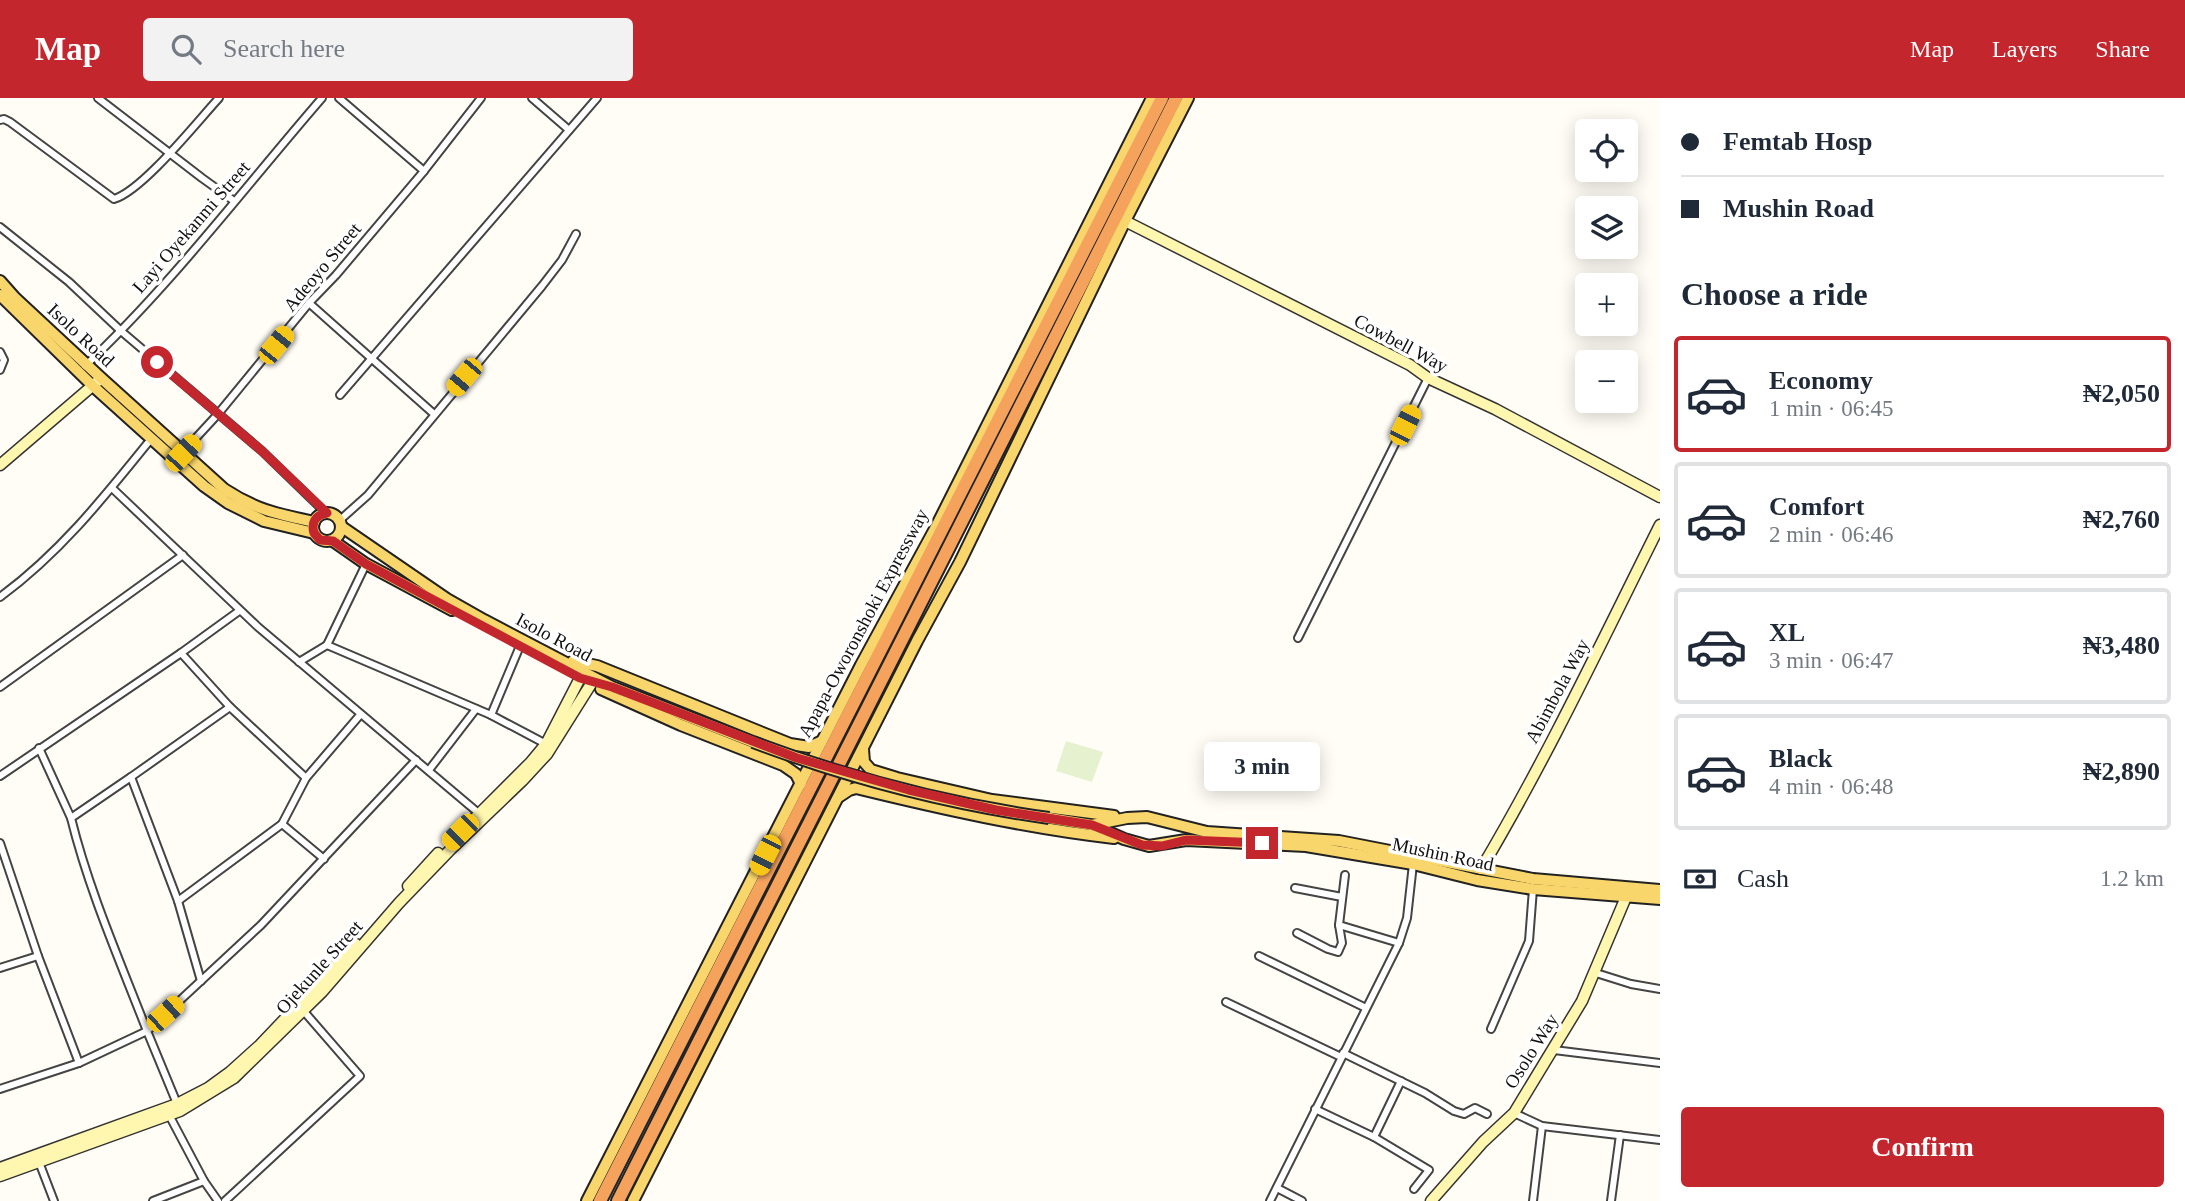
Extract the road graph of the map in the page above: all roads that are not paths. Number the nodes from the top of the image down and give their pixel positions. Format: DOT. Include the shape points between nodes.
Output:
graph roads {
  1 [pos="99,98"];
  2 [pos="219,98"];
  3 [pos="322,98"];
  4 [pos="339,98"];
  5 [pos="481,98"];
  6 [pos="532,98"];
  7 [pos="597,98"];
  8 [pos="1152,98"];
  9 [pos="1162,98"];
  10 [pos="1176,98"];
  11 [pos="1188,98"];
  12 [pos="0,120"];
  13 [pos="569,130"];
  14 [pos="169,152"];
  15 [pos="424,171"];
  16 [pos="234,201"];
  17 [pos="1125,221"];
  18 [pos="0,227"];
  19 [pos="576,234"];
  20 [pos="0,281"];
  21 [pos="0,295"];
  22 [pos="309,303"];
  23 [pos="121,331"];
  24 [pos="0,352"];
  25 [pos="372,358"];
  26 [pos="83,368"];
  27 [pos="0,370"];
  28 [pos="1428,379"];
  29 [pos="97,382"];
  30 [pos="340,395"];
  31 [pos="218,414"];
  32 [pos="434,414"];
  33 [pos="151,439"];
  34 [pos="183,453"];
  35 [pos="0,465"];
  36 [pos="112,488"];
  37 [pos="1660,498"];
  38 [pos="327,513"];
  39 [pos="341,523"];
  40 [pos="1660,525"];
  41 [pos="314,528"];
  42 [pos="333,541"];
  43 [pos="183,555"];
  44 [pos="366,564"];
  45 [pos="0,597"];
  46 [pos="239,611"];
  47 [pos="1298,638"];
  48 [pos="327,645"];
  49 [pos="520,646"];
  50 [pos="181,653"];
  51 [pos="559,659"];
  52 [pos="299,662"];
  53 [pos="580,678"];
  54 [pos="591,684"];
  55 [pos="0,687"];
  56 [pos="612,687"];
  57 [pos="230,707"];
  58 [pos="476,709"];
  59 [pos="360,715"];
  60 [pos="491,715"];
  61 [pos="822,741"];
  62 [pos="546,744"];
  63 [pos="864,747"];
  64 [pos="39,748"];
  65 [pos="416,760"];
  66 [pos="429,770"];
  67 [pos="0,776"];
  68 [pos="131,777"];
  69 [pos="306,778"];
  70 [pos="801,784"];
  71 [pos="838,798"];
  72 [pos="481,816"];
  73 [pos="71,818"];
  74 [pos="1131,818"];
  75 [pos="1168,821"];
  76 [pos="282,824"];
  77 [pos="1092,825"];
  78 [pos="1222,838"];
  79 [pos="1128,841"];
  80 [pos="0,843"];
  81 [pos="1169,844"];
  82 [pos="324,859"];
  83 [pos="1413,864"];
  84 [pos="1480,869"];
  85 [pos="1345,875"];
  86 [pos="1295,888"];
  87 [pos="1533,889"];
  88 [pos="1660,890"];
  89 [pos="1626,897"];
  90 [pos="1342,898"];
  91 [pos="1660,899"];
  92 [pos="178,901"];
  93 [pos="1339,925"];
  94 [pos="1297,933"];
  95 [pos="1399,943"];
  96 [pos="38,956"];
  97 [pos="1259,956"];
  98 [pos="0,968"];
  99 [pos="1596,973"];
  100 [pos="201,981"];
  101 [pos="1660,989"];
  102 [pos="1226,1002"];
  103 [pos="301,1008"];
  104 [pos="1366,1008"];
  105 [pos="1491,1029"];
  106 [pos="147,1031"];
  107 [pos="1553,1050"];
  108 [pos="1342,1055"];
  109 [pos="79,1063"];
  110 [pos="1660,1063"];
  111 [pos="1401,1081"];
  112 [pos="0,1088"];
  113 [pos="178,1107"];
  114 [pos="1315,1109"];
  115 [pos="167,1112"];
  116 [pos="1514,1112"];
  117 [pos="1487,1114"];
  118 [pos="1542,1126"];
  119 [pos="1620,1135"];
  120 [pos="1374,1137"];
  121 [pos="1660,1140"];
  122 [pos="39,1162"];
  123 [pos="0,1168"];
  124 [pos="0,1176"];
  125 [pos="204,1181"];
  126 [pos="1277,1188"];
  127 [pos="1414,1189"];
  128 [pos="54,1201"];
  129 [pos="153,1201"];
  130 [pos="218,1201"];
  131 [pos="225,1201"];
  132 [pos="587,1201"];
  133 [pos="600,1201"];
  134 [pos="618,1201"];
  135 [pos="633,1201"];
  136 [pos="1270,1201"];
  137 [pos="1302,1201"];
  138 [pos="1431,1201"];
  139 [pos="1533,1201"];
  140 [pos="1611,1201"];
  1 -- 14 [label="street"];
  2 -- 14 [label="street"];
  3 -- 16 [label="street, Layi Oyekanmi Street"];
  4 -- 15 [label="street"];
  5 -- 15 [label="street, Adeoyo Street"];
  6 -- 13 [label="street"];
  7 -- 13 [label="street"];
  8 -- 61 [label="main road, Apapa-Oworonshoki Expressway" via="936,527"];
  9 -- 133 [label="highway, Apapa-Oworonshoki Expressway"];
  10 -- 134 [label="highway"];
  11 -- 17 [label="main road"];
  12 -- 14 [label="street" via="10,122 114,200 141,183"];
  13 -- 25 [label="street"];
  14 -- 16 [label="street"];
  15 -- 22 [label="street, Adeoyo Street"];
  16 -- 23 [label="street, Layi Oyekanmi Street"];
  17 -- 28 [label="street, Cowbell Way" via="1410,365"];
  17 -- 63 [label="main road" via="960,562"];
  18 -- 23 [label="street"];
  19 -- 32 [label="street" via="562,260"];
  20 -- 26 [label="main road, Isolo Road"];
  21 -- 26 [label="main road, Isolo Road"];
  22 -- 25 [label="street"];
  22 -- 31 [label="street, Adeoyo Street"];
  23 -- 26 [label="street, Layi Oyekanmi Street"];
  23 -- 31 [label="street"];
  24 -- 27 [label="street" via="4,360"];
  25 -- 30 [label="street"];
  25 -- 32 [label="street"];
  26 -- 29 [label="main road, Isolo Road"];
  28 -- 37 [label="street, Cowbell Way" via="1495,409"];
  28 -- 47 [label="street"];
  29 -- 33 [label="main road, Isolo Road"];
  29 -- 34 [label="main road, Isolo Road"];
  29 -- 35 [label="street"];
  31 -- 34 [label="street, Adeoyo Street"];
  31 -- 38 [label="street"];
  32 -- 39 [label="street"];
  33 -- 36 [label="street"];
  33 -- 41 [label="main road, Isolo Road" via="228,503 264,521"];
  34 -- 41 [label="main road, Isolo Road" via="243,502"];
  36 -- 43 [label="street"];
  36 -- 45 [label="street" via="75,531"];
  38 -- 39 [label="main road"];
  38 -- 41 [label="main road" via="319,515"];
  39 -- 42 [label="main road" via="340,535"];
  39 -- 51 [label="main road, Isolo Road" via="447,599"];
  40 -- 84 [label="street, Abimbola Way" via="1537,768"];
  41 -- 42 [label="main road" via="320,540"];
  42 -- 44 [label="main road"];
  43 -- 46 [label="street"];
  43 -- 55 [label="street"];
  44 -- 48 [label="street"];
  44 -- 49 [label="main road"];
  46 -- 50 [label="street"];
  46 -- 52 [label="street"];
  48 -- 52 [label="street"];
  48 -- 58 [label="street"];
  49 -- 53 [label="main road"];
  49 -- 60 [label="street"];
  50 -- 57 [label="street"];
  50 -- 64 [label="street"];
  51 -- 56 [label="main road, Isolo Road"];
  51 -- 61 [label="main road" via="597,666 790,744 809,747"];
  52 -- 59 [label="street"];
  53 -- 54 [label="main road"];
  53 -- 56 [label="main road"];
  53 -- 62 [label="street, Ojekunle Street"];
  54 -- 70 [label="main road" via="783,765"];
  54 -- 72 [label="street, Ojekunle Street" via="547,754"];
  56 -- 77 [label="main road, Isolo Road, bridge" via="873,782 996,810"];
  57 -- 68 [label="street"];
  57 -- 69 [label="street"];
  58 -- 60 [label="street"];
  58 -- 66 [label="street"];
  59 -- 65 [label="street"];
  59 -- 69 [label="street"];
  60 -- 62 [label="street"];
  61 -- 70 [label="main road, Apapa-Oworonshoki Expressway"];
  62 -- 72 [label="street, Ojekunle Street"];
  63 -- 71 [label="main road"];
  63 -- 74 [label="main road" via="868,767 897,778 992,800"];
  64 -- 67 [label="street"];
  64 -- 73 [label="street"];
  65 -- 66 [label="street"];
  65 -- 82 [label="street"];
  66 -- 72 [label="street"];
  68 -- 73 [label="street"];
  68 -- 92 [label="street"];
  69 -- 76 [label="street"];
  70 -- 132 [label="main road, Apapa-Oworonshoki Expressway"];
  71 -- 79 [label="main road" via="856,788 1023,826"];
  71 -- 135 [label="main road"];
  72 -- 103 [label="street, Ojekunle Street" via="422,870"];
  73 -- 106 [label="street"];
  74 -- 75 [label="main road"];
  74 -- 77 [label="main road"];
  74 -- 79 [label="main road"];
  75 -- 78 [label="main road"];
  75 -- 81 [label="main road" via="1174,833"];
  76 -- 82 [label="street"];
  76 -- 92 [label="street"];
  77 -- 79 [label="main road"];
  78 -- 81 [label="main road"];
  78 -- 83 [label="main road, Mushin Road"];
  78 -- 84 [label="main road, Mushin Road" via="1339,841"];
  79 -- 81 [label="main road"];
  80 -- 96 [label="street"];
  82 -- 100 [label="street"];
  83 -- 87 [label="main road, Mushin Road"];
  83 -- 95 [label="street" via="1407,918"];
  84 -- 88 [label="main road, Mushin Road" via="1533,879"];
  85 -- 90 [label="street"];
  86 -- 90 [label="street"];
  87 -- 89 [label="main road, Mushin Road"];
  87 -- 105 [label="street" via="1528,941"];
  89 -- 91 [label="main road, Mushin Road"];
  89 -- 99 [label="street, Osolo Way"];
  90 -- 93 [label="street"];
  92 -- 100 [label="street"];
  93 -- 94 [label="street" via="1342,943 1338,951"];
  93 -- 95 [label="street"];
  95 -- 104 [label="street"];
  96 -- 98 [label="street"];
  96 -- 109 [label="street"];
  97 -- 104 [label="street"];
  99 -- 101 [label="street"];
  99 -- 107 [label="street, Osolo Way"];
  100 -- 106 [label="street"];
  102 -- 108 [label="street"];
  103 -- 113 [label="street, Ojekunle Street" via="230,1072"];
  103 -- 131 [label="street" via="360,1076"];
  104 -- 108 [label="street"];
  106 -- 109 [label="street"];
  106 -- 113 [label="street"];
  107 -- 110 [label="street"];
  107 -- 116 [label="street, Osolo Way"];
  108 -- 111 [label="street"];
  108 -- 114 [label="street"];
  109 -- 112 [label="street"];
  111 -- 117 [label="street" via="1454,1111 1464,1114 1475,1108"];
  111 -- 120 [label="street"];
  113 -- 115 [label="street, Ojekunle Street"];
  114 -- 120 [label="street"];
  114 -- 126 [label="street"];
  115 -- 122 [label="street, Ojekunle Street"];
  115 -- 123 [label="street, Ojekunle Street"];
  115 -- 125 [label="street"];
  116 -- 118 [label="street"];
  116 -- 138 [label="street, Osolo Way"];
  118 -- 119 [label="street"];
  118 -- 139 [label="street"];
  119 -- 121 [label="street"];
  119 -- 140 [label="street"];
  120 -- 127 [label="street" via="1429,1170"];
  122 -- 124 [label="street, Ojekunle Street"];
  122 -- 128 [label="street"];
  125 -- 129 [label="street"];
  125 -- 130 [label="street"];
  126 -- 136 [label="street"];
  126 -- 137 [label="street"];
}
